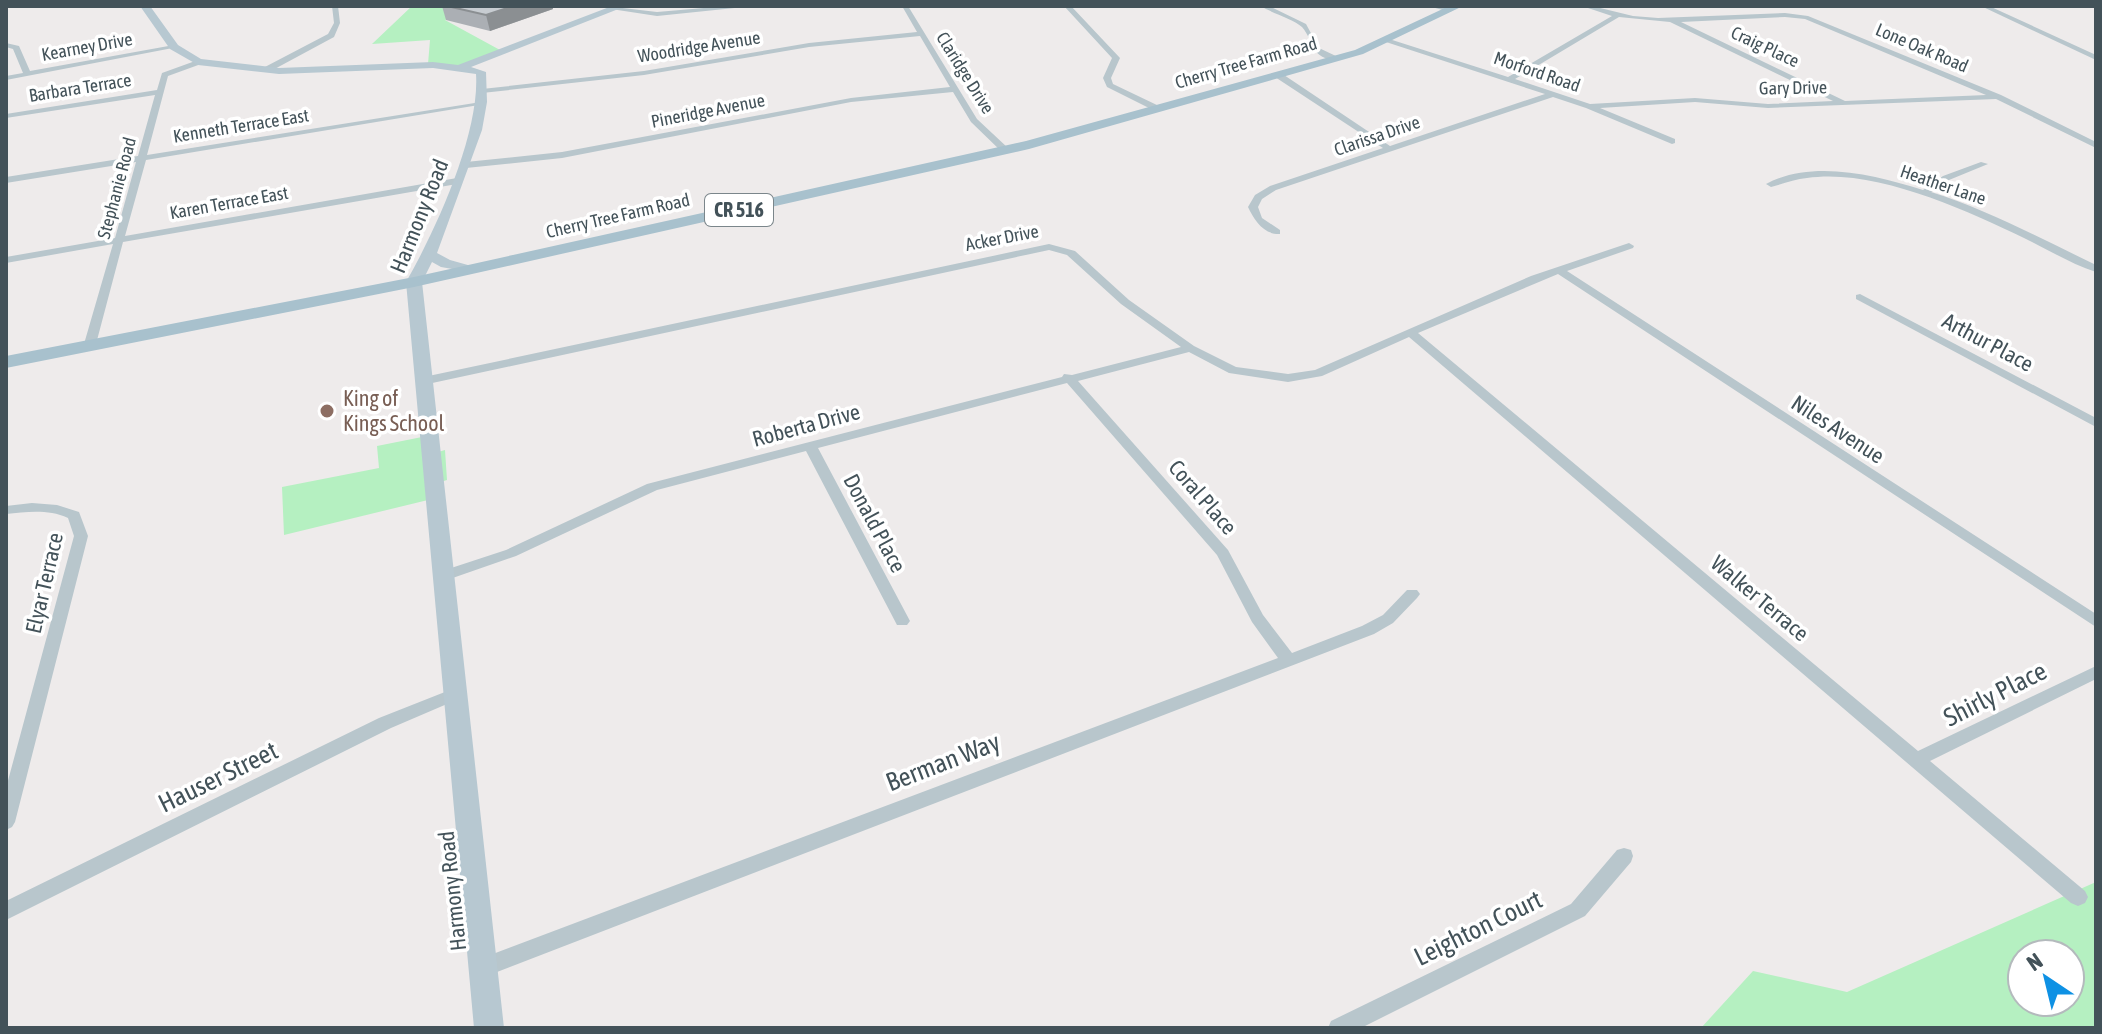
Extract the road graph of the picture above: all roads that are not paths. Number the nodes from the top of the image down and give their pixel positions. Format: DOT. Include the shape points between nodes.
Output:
graph roads {
  1 [pos="145,6"];
  2 [pos="335,6"];
  3 [pos="751,6"];
  4 [pos="905,6"];
  5 [pos="1067,6"];
  6 [pos="1264,6"];
  7 [pos="1431,6"];
  8 [pos="1585,6"];
  9 [pos="1984,6"];
  10 [pos="617,7"];
  11 [pos="1454,8"];
  12 [pos="1617,16"];
  13 [pos="1671,19"];
  14 [pos="921,34"];
  15 [pos="1389,40"];
  16 [pos="6,45"];
  17 [pos="174,47"];
  18 [pos="492,53"];
  19 [pos="2096,58"];
  20 [pos="1335,59"];
  21 [pos="198,62"];
  22 [pos="433,65"];
  23 [pos="266,70"];
  24 [pos="27,74"];
  25 [pos="1278,75"];
  26 [pos="6,78"];
  27 [pos="1510,79"];
  28 [pos="477,84"];
  29 [pos="955,89"];
  30 [pos="160,92"];
  31 [pos="1553,94"];
  32 [pos="1998,97"];
  33 [pos="1845,103"];
  34 [pos="1589,106"];
  35 [pos="1156,108"];
  36 [pos="6,116"];
  37 [pos="1672,141"];
  38 [pos="2096,145"];
  39 [pos="1388,148"];
  40 [pos="1005,150"];
  41 [pos="142,157"];
  42 [pos="1984,164"];
  43 [pos="462,173"];
  44 [pos="6,180"];
  45 [pos="1771,184"];
  46 [pos="1924,193"];
  47 [pos="1276,232"];
  48 [pos="120,238"];
  49 [pos="1629,246"];
  50 [pos="430,255"];
  51 [pos="6,260"];
  52 [pos="475,269"];
  53 [pos="2096,269"];
  54 [pos="1559,270"];
  55 [pos="414,282"];
  56 [pos="1860,297"];
  57 [pos="1412,334"];
  58 [pos="90,344"];
  59 [pos="1190,348"];
  60 [pos="6,362"];
  61 [pos="1068,377"];
  62 [pos="423,381"];
  63 [pos="2096,423"];
  64 [pos="810,446"];
  65 [pos="6,510"];
  66 [pos="444,576"];
  67 [pos="1412,594"];
  68 [pos="902,621"];
  69 [pos="2096,621"];
  70 [pos="1288,659"];
  71 [pos="2096,672"];
  72 [pos="455,694"];
  73 [pos="1917,760"];
  74 [pos="6,822"];
  75 [pos="1624,856"];
  76 [pos="2078,897"];
  77 [pos="6,911"];
  78 [pos="484,967"];
  79 [pos="489,1028"];
  80 [pos="1339,1028"];
  1 -- 17 [label="street"];
  2 -- 23 [label="street" via="337,23 331,35"];
  3 -- 10 [label="street" via="657,14"];
  4 -- 14 [label="street, Claridge Drive"];
  5 -- 35 [label="street" via="1116,58 1107,78 1110,85"];
  6 -- 20 [label="street" via="1304,25 1316,49"];
  7 -- 11 [label="street"];
  8 -- 12 [label="street, Lone Oak Road"];
  9 -- 19 [label="street"];
  10 -- 18 [label="street"];
  11 -- 15 [label="main road, Cherry Tree Farm Road / CR 516"];
  12 -- 13 [label="street, Lone Oak Road"];
  12 -- 27 [label="street"];
  13 -- 32 [label="street, Lone Oak Road" via="1802,16"];
  13 -- 33 [label="street, Craig Place"];
  14 -- 28 [label="street, Woodridge Avenue" via="809,45 644,73"];
  14 -- 29 [label="street, Claridge Drive"];
  15 -- 20 [label="main road, Cherry Tree Farm Road / CR 516"];
  15 -- 27 [label="street, Morford Road"];
  16 -- 24 [label="street" via="16,48"];
  17 -- 21 [label="street"];
  17 -- 24 [label="street, Kearney Drive"];
  18 -- 22 [label="street"];
  18 -- 28 [label="street, Harmony Road"];
  18 -- 28 [label="street"];
  20 -- 25 [label="main road, Cherry Tree Farm Road / CR 516"];
  21 -- 23 [label="street"];
  21 -- 30 [label="street, Stephanie Road" via="167,72"];
  22 -- 23 [label="street"];
  22 -- 28 [label="street"];
  24 -- 26 [label="street, Kearney Drive"];
  25 -- 35 [label="main road, Cherry Tree Farm Road / CR 516"];
  25 -- 39 [label="street"];
  27 -- 31 [label="street, Morford Road"];
  28 -- 41 [label="street, Kenneth Terrace East"];
  28 -- 43 [label="street, Harmony Road"];
  29 -- 40 [label="street, Claridge Drive" via="980,128"];
  29 -- 43 [label="street, Pineridge Avenue" via="851,100"];
  30 -- 36 [label="street, Barbara Terrace"];
  30 -- 41 [label="street, Stephanie Road"];
  31 -- 34 [label="street, Morford Road"];
  31 -- 39 [label="street, Clarissa Drive"];
  32 -- 33 [label="street, Gary Drive"];
  32 -- 38 [label="street, Lone Oak Road"];
  33 -- 34 [label="street, Gary Drive" via="1759,106 1695,100"];
  34 -- 37 [label="street, Morford Road"];
  35 -- 40 [label="main road, Cherry Tree Farm Road / CR 516"];
  39 -- 47 [label="street, Clarissa Drive" via="1263,193 1254,212"];
  40 -- 52 [label="main road, Cherry Tree Farm Road / CR 516"];
  41 -- 44 [label="street, Kenneth Terrace East"];
  41 -- 48 [label="street, Stephanie Road"];
  42 -- 46 [label="street"];
  43 -- 48 [label="street, Karen Terrace East"];
  43 -- 50 [label="street, Harmony Road"];
  45 -- 46 [label="street, Heather Lane" via="1822,174"];
  46 -- 53 [label="street, Heather Lane" via="1980,213"];
  48 -- 51 [label="street, Karen Terrace East"];
  48 -- 58 [label="street, Stephanie Road"];
  49 -- 54 [label="street, Acker Drive"];
  50 -- 52 [label="street"];
  50 -- 55 [label="street, Harmony Road"];
  52 -- 55 [label="main road, Cherry Tree Farm Road / CR 516"];
  54 -- 57 [label="street, Acker Drive"];
  54 -- 69 [label="street, Niles Avenue"];
  55 -- 58 [label="main road, Cherry Tree Farm Road / CR 516"];
  55 -- 62 [label="street, Harmony Road"];
  56 -- 63 [label="street, Arthur Place"];
  57 -- 59 [label="street, Acker Drive" via="1318,373 1288,378 1233,370"];
  57 -- 73 [label="street, Walker Terrace"];
  58 -- 60 [label="main road, Cherry Tree Farm Road / CR 516"];
  59 -- 61 [label="street, Roberta Drive"];
  59 -- 62 [label="street, Acker Drive" via="1125,302 1071,253 1040,247"];
  61 -- 64 [label="street, Roberta Drive"];
  61 -- 70 [label="street, Coral Place" via="1223,553 1257,618"];
  62 -- 66 [label="street, Harmony Road"];
  64 -- 66 [label="street, Roberta Drive" via="652,487 511,553"];
  64 -- 68 [label="street, Donald Place"];
  65 -- 74 [label="street, Elyar Terrace" via="64,510 74,515 81,536"];
  66 -- 72 [label="street, Harmony Road"];
  67 -- 70 [label="street, Berman Way" via="1378,625"];
  70 -- 78 [label="street, Berman Way"];
  71 -- 73 [label="street, Shirly Place"];
  72 -- 77 [label="street, Hauser Street" via="385,723"];
  72 -- 78 [label="street, Harmony Road"];
  73 -- 76 [label="street, Walker Terrace"];
  75 -- 80 [label="street, Leighton Court" via="1578,910"];
  78 -- 79 [label="street, Harmony Road"];
}
